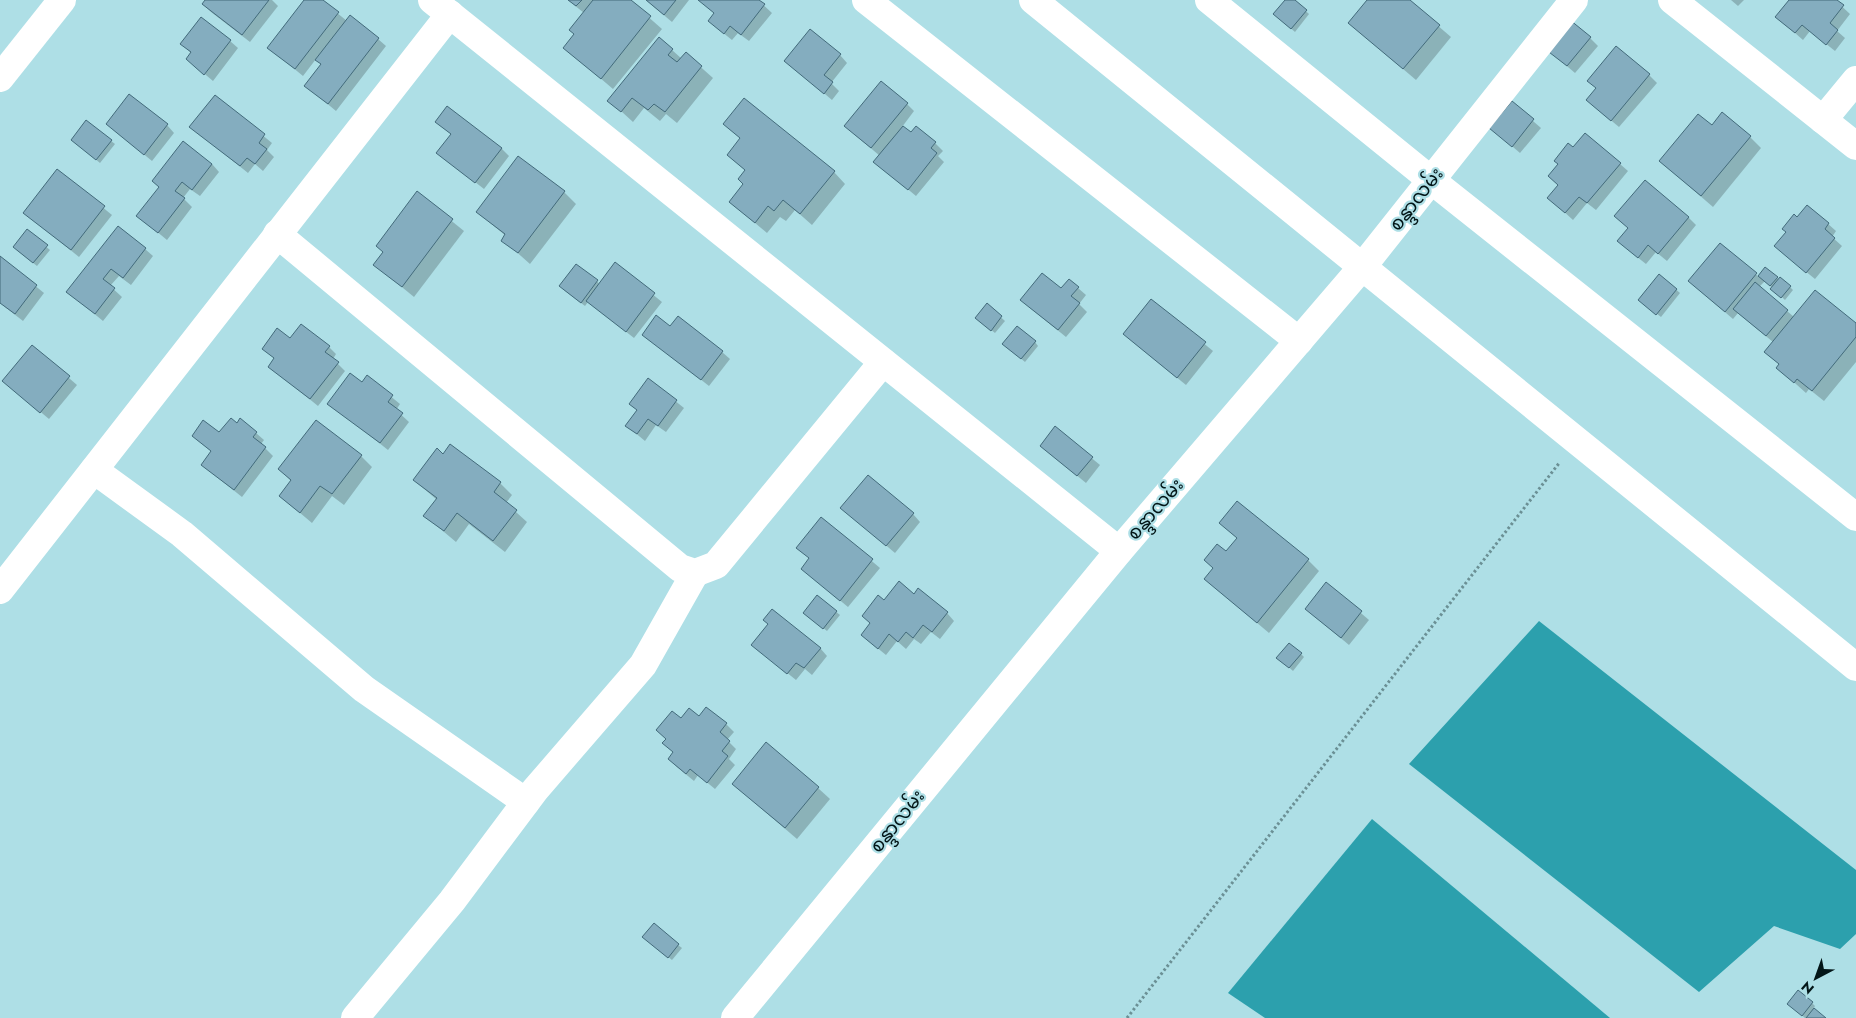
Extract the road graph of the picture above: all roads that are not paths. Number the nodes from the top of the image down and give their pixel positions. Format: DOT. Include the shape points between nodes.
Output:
graph roads {
  1 [pos="62,0"];
  2 [pos="866,0"];
  3 [pos="1033,0"];
  4 [pos="1209,0"];
  5 [pos="1574,0"];
  6 [pos="1672,0"];
  7 [pos="441,7"];
  8 [pos="0,78"];
  9 [pos="1856,80"];
  10 [pos="1824,120"];
  11 [pos="1856,146"];
  12 [pos="1431,180"];
  13 [pos="277,234"];
  14 [pos="1363,266"];
  15 [pos="1299,341"];
  16 [pos="883,362"];
  17 [pos="94,470"];
  18 [pos="1856,517"];
  19 [pos="1119,552"];
  20 [pos="695,573"];
  21 [pos="0,590"];
  22 [pos="1856,668"];
  23 [pos="526,802"];
  24 [pos="355,1018"];
  25 [pos="736,1018"];
  1 -- 8 [label="street"];
  2 -- 15 [label="street"];
  3 -- 14 [label="street"];
  4 -- 12 [label="street"];
  5 -- 12 [label="street, စန္ဒာလမ်း"];
  6 -- 10 [label="street"];
  7 -- 13 [label="street"];
  7 -- 16 [label="street"];
  9 -- 10 [label="street"];
  10 -- 11 [label="street"];
  12 -- 14 [label="street, စန္ဒာလမ်း"];
  12 -- 18 [label="street"];
  13 -- 17 [label="street"];
  13 -- 20 [label="street" via="680,568"];
  14 -- 15 [label="street, စန္ဒာလမ်း"];
  14 -- 22 [label="street"];
  15 -- 19 [label="street, စန္ဒာလမ်း"];
  16 -- 19 [label="street"];
  16 -- 20 [label="street" via="716,565"];
  17 -- 21 [label="street"];
  17 -- 23 [label="street" via="182,534 364,689"];
  19 -- 25 [label="street, စန္ဒာလမ်း"];
  20 -- 23 [label="street" via="643,666"];
  23 -- 24 [label="street" via="452,901"];
}
